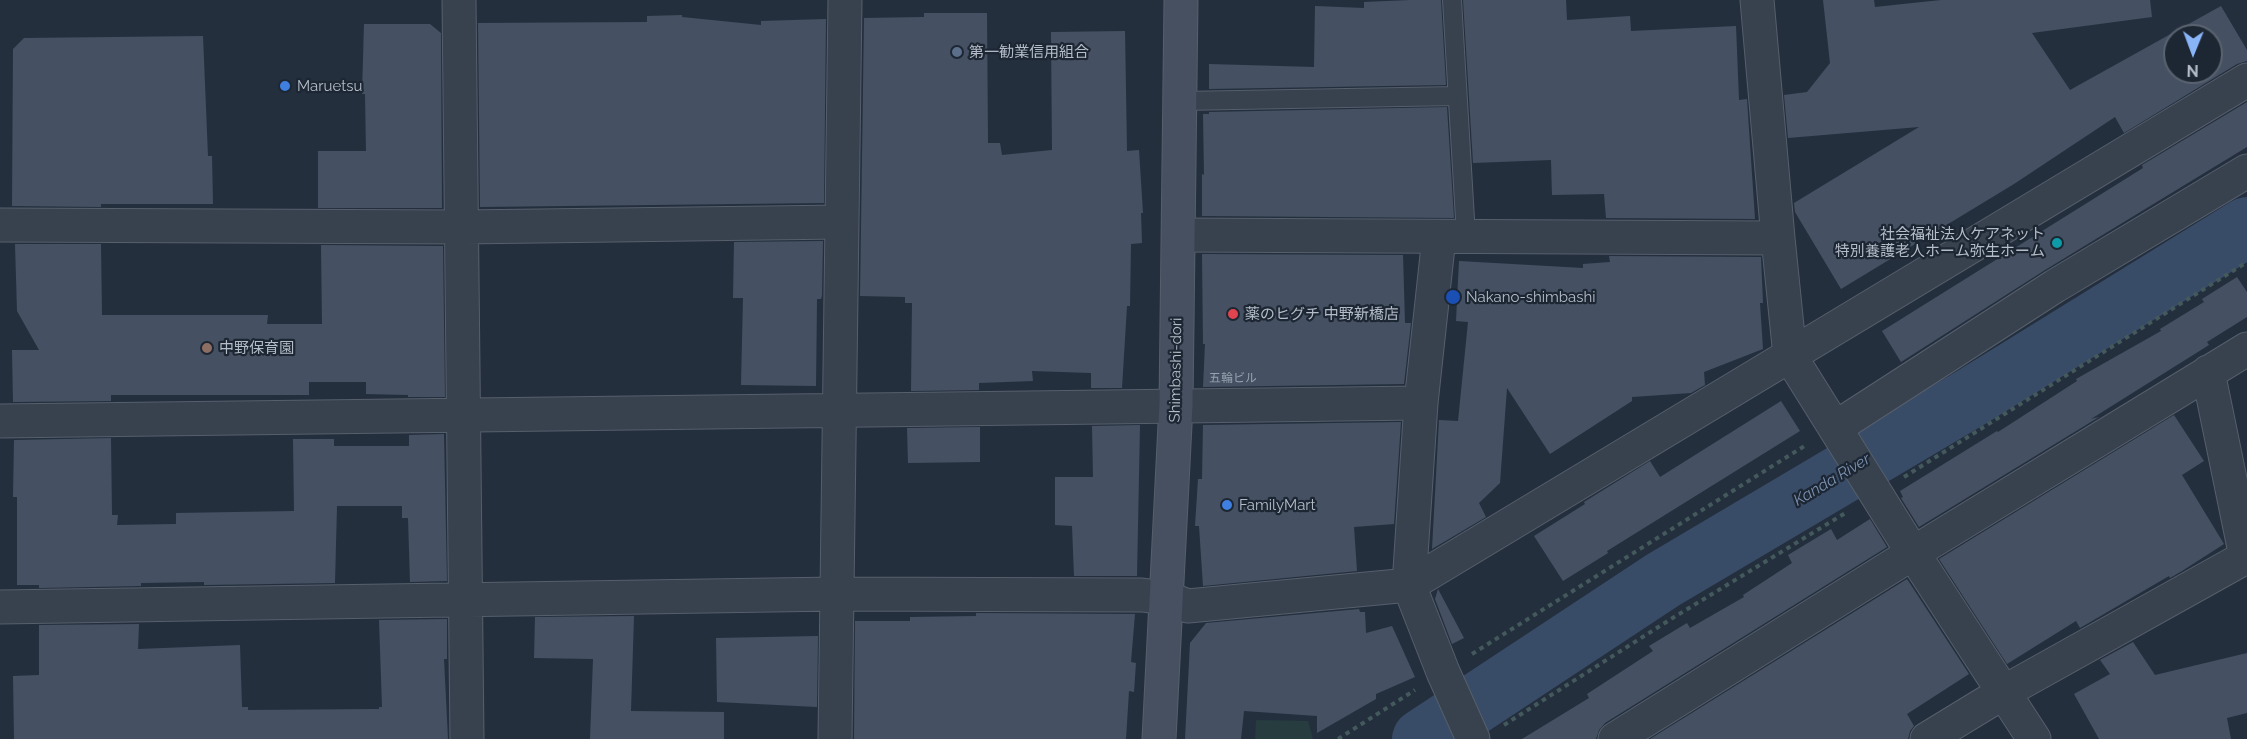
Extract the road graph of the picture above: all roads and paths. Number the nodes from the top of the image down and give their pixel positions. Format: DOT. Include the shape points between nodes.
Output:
graph roads {
  1 [pos="459,0"];
  2 [pos="845,0"];
  3 [pos="1181,0"];
  4 [pos="1452,0"];
  5 [pos="1757,0"];
  6 [pos="2247,80"];
  7 [pos="1457,96"];
  8 [pos="1181,101"];
  9 [pos="2247,171"];
  10 [pos="841,222"];
  11 [pos="0,225"];
  12 [pos="463,227"];
  13 [pos="1179,235"];
  14 [pos="1453,237"];
  15 [pos="1778,238"];
  16 [pos="2247,349"];
  17 [pos="1790,356"];
  18 [pos="2208,372"];
  19 [pos="1421,403"];
  20 [pos="1176,405"];
  21 [pos="838,411"];
  22 [pos="463,416"];
  23 [pos="0,421"];
  24 [pos="1837,431"];
  25 [pos="1913,553"];
  26 [pos="1409,585"];
  27 [pos="836,594"];
  28 [pos="1166,598"];
  29 [pos="465,601"];
  30 [pos="0,607"];
  31 [pos="1444,675"];
  32 [pos="2004,692"];
  33 [pos="1472,738"];
  34 [pos="467,739"];
  35 [pos="835,739"];
  36 [pos="1159,739"];
  37 [pos="1338,739"];
  38 [pos="1615,739"];
  39 [pos="1927,739"];
  40 [pos="2034,739"];
  1 -- 12 [label="street"];
  2 -- 10 [label="street"];
  3 -- 8 [label="street, Shimbashi-dori"];
  4 -- 7 [label="lane"];
  5 -- 15 [label="street"];
  6 -- 17 [label="street"];
  7 -- 8 [label="lane"];
  7 -- 14 [label="lane"];
  8 -- 13 [label="street, Shimbashi-dori"];
  9 -- 24 [label="street" via="2055,286"];
  10 -- 12 [label="street"];
  10 -- 21 [label="street"];
  11 -- 12 [label="street"];
  12 -- 22 [label="street"];
  13 -- 14 [label="street"];
  13 -- 20 [label="street, Shimbashi-dori"];
  14 -- 15 [label="street"];
  14 -- 19 [label="street"];
  15 -- 17 [label="street"];
  16 -- 18 [label="street"];
  17 -- 24 [label="street"];
  17 -- 26 [label="street"];
  18 -- 25 [label="street"];
  18 -- 32 [label="street" via="2246,557"];
  19 -- 20 [label="street"];
  19 -- 26 [label="street"];
  20 -- 21 [label="street"];
  20 -- 28 [label="street, Shimbashi-dori"];
  21 -- 22 [label="street"];
  21 -- 27 [label="street"];
  22 -- 23 [label="street"];
  22 -- 29 [label="street"];
  24 -- 25 [label="street"];
  24 -- 31 [label="path"];
  25 -- 32 [label="street"];
  25 -- 38 [label="street"];
  26 -- 28 [label="street" via="1188,606"];
  26 -- 31 [label="street"];
  27 -- 28 [label="street"];
  27 -- 29 [label="street"];
  27 -- 35 [label="street"];
  28 -- 36 [label="street, Shimbashi-dori"];
  29 -- 30 [label="street"];
  29 -- 34 [label="street"];
  31 -- 33 [label="street"];
  31 -- 37 [label="path"];
  32 -- 39 [label="street"];
  32 -- 40 [label="street"];
}
